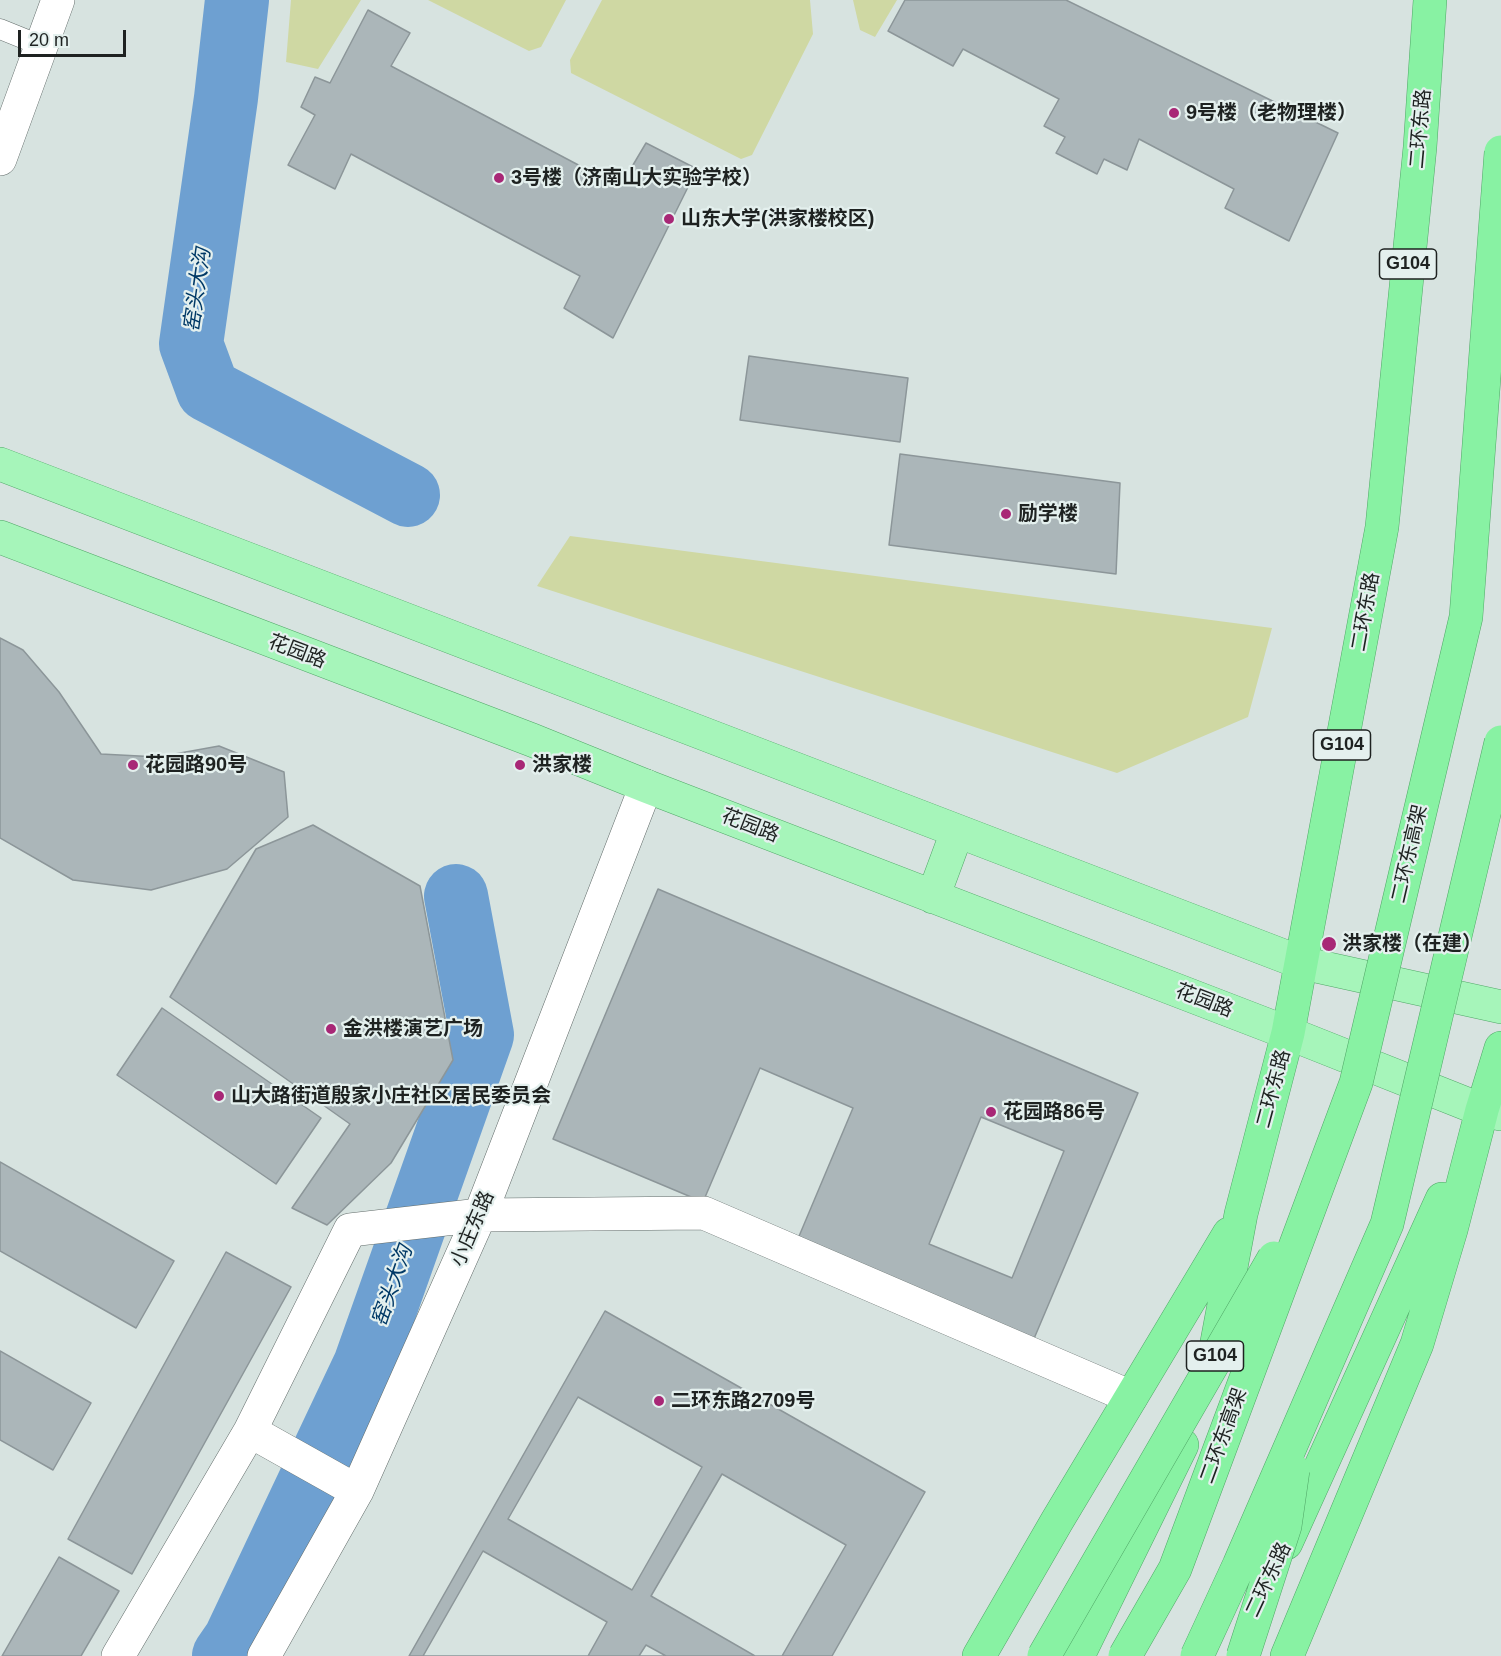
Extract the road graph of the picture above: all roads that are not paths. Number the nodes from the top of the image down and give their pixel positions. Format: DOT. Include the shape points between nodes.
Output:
graph roads {
  1 [pos="58,0"];
  2 [pos="1430,0"];
  3 [pos="0,29"];
  4 [pos="42,46"];
  5 [pos="1501,152"];
  6 [pos="0,159"];
  7 [pos="0,464"];
  8 [pos="0,537"];
  9 [pos="1501,742"];
  10 [pos="646,786"];
  11 [pos="957,832"];
  12 [pos="933,897"];
  13 [pos="1302,963"];
  14 [pos="1501,1007"];
  15 [pos="1288,1034"];
  16 [pos="1501,1048"];
  17 [pos="1491,1112"];
  18 [pos="1320,1178"];
  19 [pos="1241,1214"];
  20 [pos="480,1215"];
  21 [pos="1131,1397"];
  22 [pos="1299,1427"];
  23 [pos="250,1431"];
  24 [pos="349,1486"];
  25 [pos="118,1656"];
  26 [pos="264,1656"];
  27 [pos="979,1656"];
  28 [pos="1044,1656"];
  29 [pos="1078,1656"];
  30 [pos="1125,1656"];
  31 [pos="1197,1656"];
  32 [pos="1234,1656"];
  33 [pos="1243,1656"];
  34 [pos="1287,1656"];
  1 -- 4 [label="street"];
  2 -- 13 [label="highway, 二环东路 / G104" via="1420,147 1382,527"];
  3 -- 4 [label="lane"];
  4 -- 6 [label="street"];
  5 -- 18 [label="highway, 二环东高架, bridge" via="1466,617 1356,1083"];
  7 -- 11 [label="main road"];
  8 -- 10 [label="main road, 花园路"];
  9 -- 22 [label="highway, bridge" via="1388,1224"];
  10 -- 12 [label="main road, 花园路"];
  10 -- 20 [label="street, 小庄东路"];
  11 -- 12 [label="main road"];
  11 -- 13 [label="main road"];
  12 -- 15 [label="main road, 花园路"];
  13 -- 14 [label="main road"];
  13 -- 15 [label="highway, 二环东路 / G104"];
  15 -- 17 [label="main road, 花园路"];
  15 -- 19 [label="highway, 二环东路 / G104"];
  16 -- 17 [label="highway, 二环东路"];
  17 -- 32 [label="highway, 二环东路" via="1378,1343"];
  17 -- 34 [label="highway, 二环东路" via="1417,1344"];
  18 -- 28 [label="highway, bridge"];
  18 -- 30 [label="highway, 二环东高架, bridge" via="1175,1569"];
  19 -- 21 [label="highway, 二环东路"];
  19 -- 29 [label="highway, 二环东路 / G104" via="1208,1391"];
  20 -- 21 [label="street" via="704,1213"];
  20 -- 23 [label="street" via="350,1230"];
  20 -- 24 [label="street, 小庄东路"];
  21 -- 27 [label="highway, 二环东路"];
  22 -- 31 [label="highway, bridge"];
  22 -- 33 [label="highway, bridge" via="1285,1526"];
  23 -- 24 [label="street"];
  23 -- 25 [label="street"];
  24 -- 26 [label="street, 小庄东路"];
}
